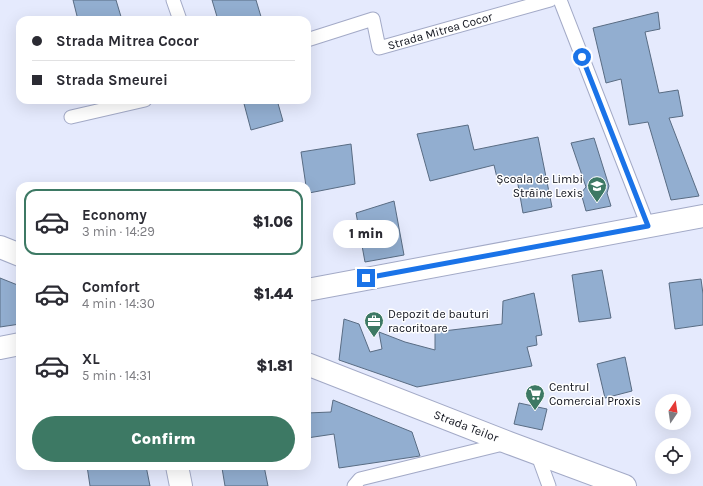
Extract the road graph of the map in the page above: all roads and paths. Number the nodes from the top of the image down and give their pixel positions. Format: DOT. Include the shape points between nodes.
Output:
graph roads {
  1 [pos="173,0"];
  2 [pos="550,0"];
  3 [pos="560,0"];
  4 [pos="179,16"];
  5 [pos="311,39"];
  6 [pos="128,104"];
  7 [pos="71,117"];
  8 [pos="703,216"];
  9 [pos="648,226"];
  10 [pos="0,247"];
  11 [pos="16,253"];
  12 [pos="311,289"];
  13 [pos="16,345"];
  14 [pos="0,348"];
  15 [pos="311,366"];
  16 [pos="509,443"];
  17 [pos="537,453"];
  18 [pos="178,470"];
  19 [pos="181,486"];
  20 [pos="354,486"];
  21 [pos="549,486"];
  22 [pos="625,486"];
  1 -- 4 [label="lane"];
  2 -- 5 [label="lane, Strada Mitrea Cocor" via="379,48 373,19"];
  3 -- 9 [label="lane"];
  6 -- 7 [label="lane"];
  8 -- 9 [label="main road"];
  9 -- 12 [label="main road"];
  10 -- 11 [label="main road"];
  13 -- 14 [label="main road"];
  15 -- 16 [label="main road, Strada Teilor"];
  16 -- 17 [label="main road, Strada Teilor"];
  16 -- 20 [label="lane" via="360,479"];
  17 -- 21 [label="lane"];
  17 -- 22 [label="main road, Strada Teilor"];
  18 -- 19 [label="main road"];
}
